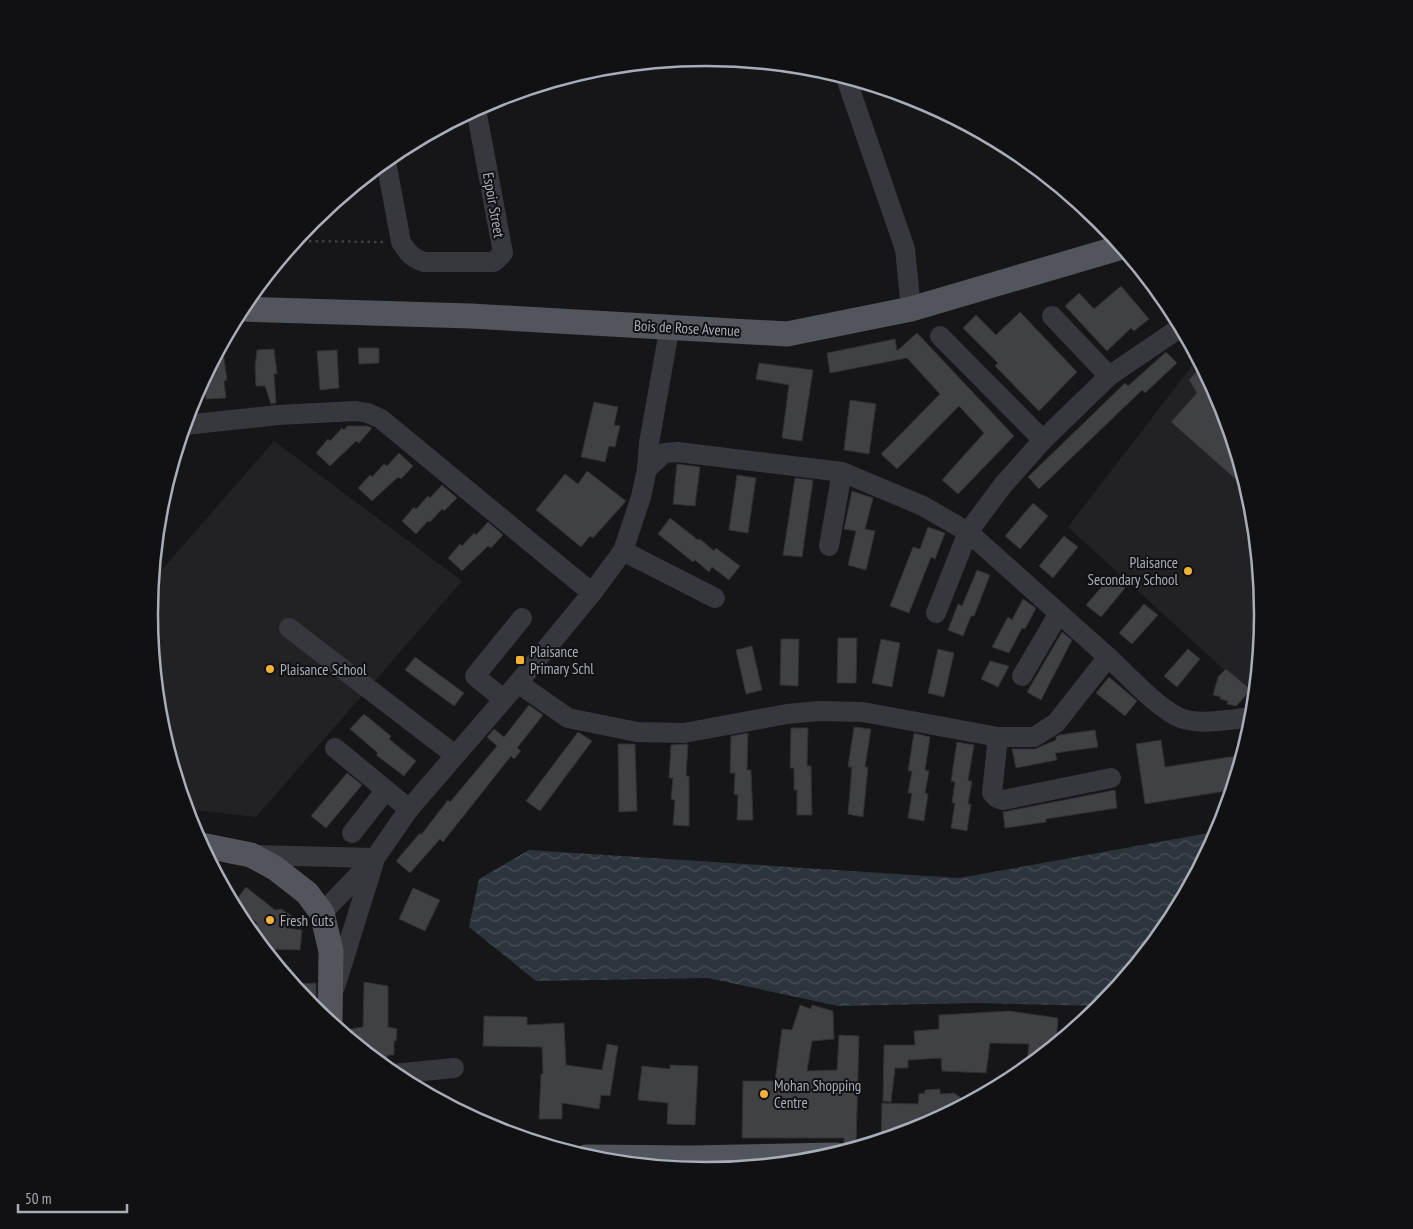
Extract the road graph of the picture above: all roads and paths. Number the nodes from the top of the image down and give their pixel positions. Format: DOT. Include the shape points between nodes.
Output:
graph roads {
  1 [pos="848,85"];
  2 [pos="477,117"];
  3 [pos="388,169"];
  4 [pos="305,241"];
  5 [pos="401,242"];
  6 [pos="1115,249"];
  7 [pos="251,309"];
  8 [pos="911,309"];
  9 [pos="1052,316"];
  10 [pos="669,331"];
  11 [pos="1175,331"];
  12 [pos="940,336"];
  13 [pos="1109,376"];
  14 [pos="192,424"];
  15 [pos="1042,440"];
  16 [pos="647,469"];
  17 [pos="842,472"];
  18 [pos="968,532"];
  19 [pos="828,546"];
  20 [pos="623,551"];
  21 [pos="592,593"];
  22 [pos="715,598"];
  23 [pos="936,613"];
  24 [pos="1059,613"];
  25 [pos="522,618"];
  26 [pos="290,628"];
  27 [pos="1108,657"];
  28 [pos="1022,676"];
  29 [pos="518,683"];
  30 [pos="503,699"];
  31 [pos="1245,718"];
  32 [pos="998,736"];
  33 [pos="335,748"];
  34 [pos="455,755"];
  35 [pos="1111,778"];
  36 [pos="386,790"];
  37 [pos="410,809"];
  38 [pos="352,833"];
  39 [pos="210,847"];
  40 [pos="251,855"];
  41 [pos="375,858"];
  42 [pos="322,913"];
  43 [pos="330,1011"];
  44 [pos="454,1068"];
  45 [pos="406,1073"];
  46 [pos="765,1159"];
  47 [pos="710,1163"];
  1 -- 8 [label="street" via="905,249"];
  2 -- 5 [label="street, Espoir Street" via="503,253 494,262 424,262 414,258"];
  3 -- 5 [label="street"];
  4 -- 5 [label="path"];
  6 -- 8 [label="main road, Bois de Rose Avenue"];
  7 -- 8 [label="main road, Bois de Rose Avenue" via="471,316 788,334"];
  9 -- 13 [label="street"];
  10 -- 16 [label="street"];
  11 -- 13 [label="street"];
  12 -- 15 [label="street"];
  13 -- 15 [label="street"];
  14 -- 21 [label="street" via="278,415 368,413 382,419"];
  15 -- 18 [label="street"];
  16 -- 17 [label="street" via="664,453 678,452"];
  16 -- 20 [label="street"];
  17 -- 18 [label="street" via="923,506"];
  17 -- 19 [label="street"];
  18 -- 23 [label="street"];
  18 -- 24 [label="street"];
  20 -- 21 [label="street"];
  20 -- 22 [label="street"];
  21 -- 29 [label="street"];
  24 -- 27 [label="street"];
  24 -- 28 [label="street"];
  25 -- 30 [label="street" via="475,676"];
  26 -- 34 [label="street"];
  27 -- 31 [label="street" via="1177,716 1209,722"];
  27 -- 32 [label="street" via="1056,723 1034,737"];
  29 -- 30 [label="street"];
  29 -- 32 [label="street" via="568,718 637,732 684,733 819,711 863,712"];
  30 -- 34 [label="street"];
  32 -- 35 [label="street" via="992,793 997,798 1003,800"];
  33 -- 36 [label="street"];
  34 -- 37 [label="street"];
  36 -- 37 [label="street"];
  36 -- 38 [label="street"];
  37 -- 41 [label="street"];
  39 -- 40 [label="main road"];
  40 -- 41 [label="street"];
  40 -- 42 [label="main road" via="292,880"];
  41 -- 42 [label="street"];
  41 -- 43 [label="street"];
  42 -- 43 [label="main road" via="332,951"];
  44 -- 45 [label="street"];
  46 -- 47 [label="main road"];
}
